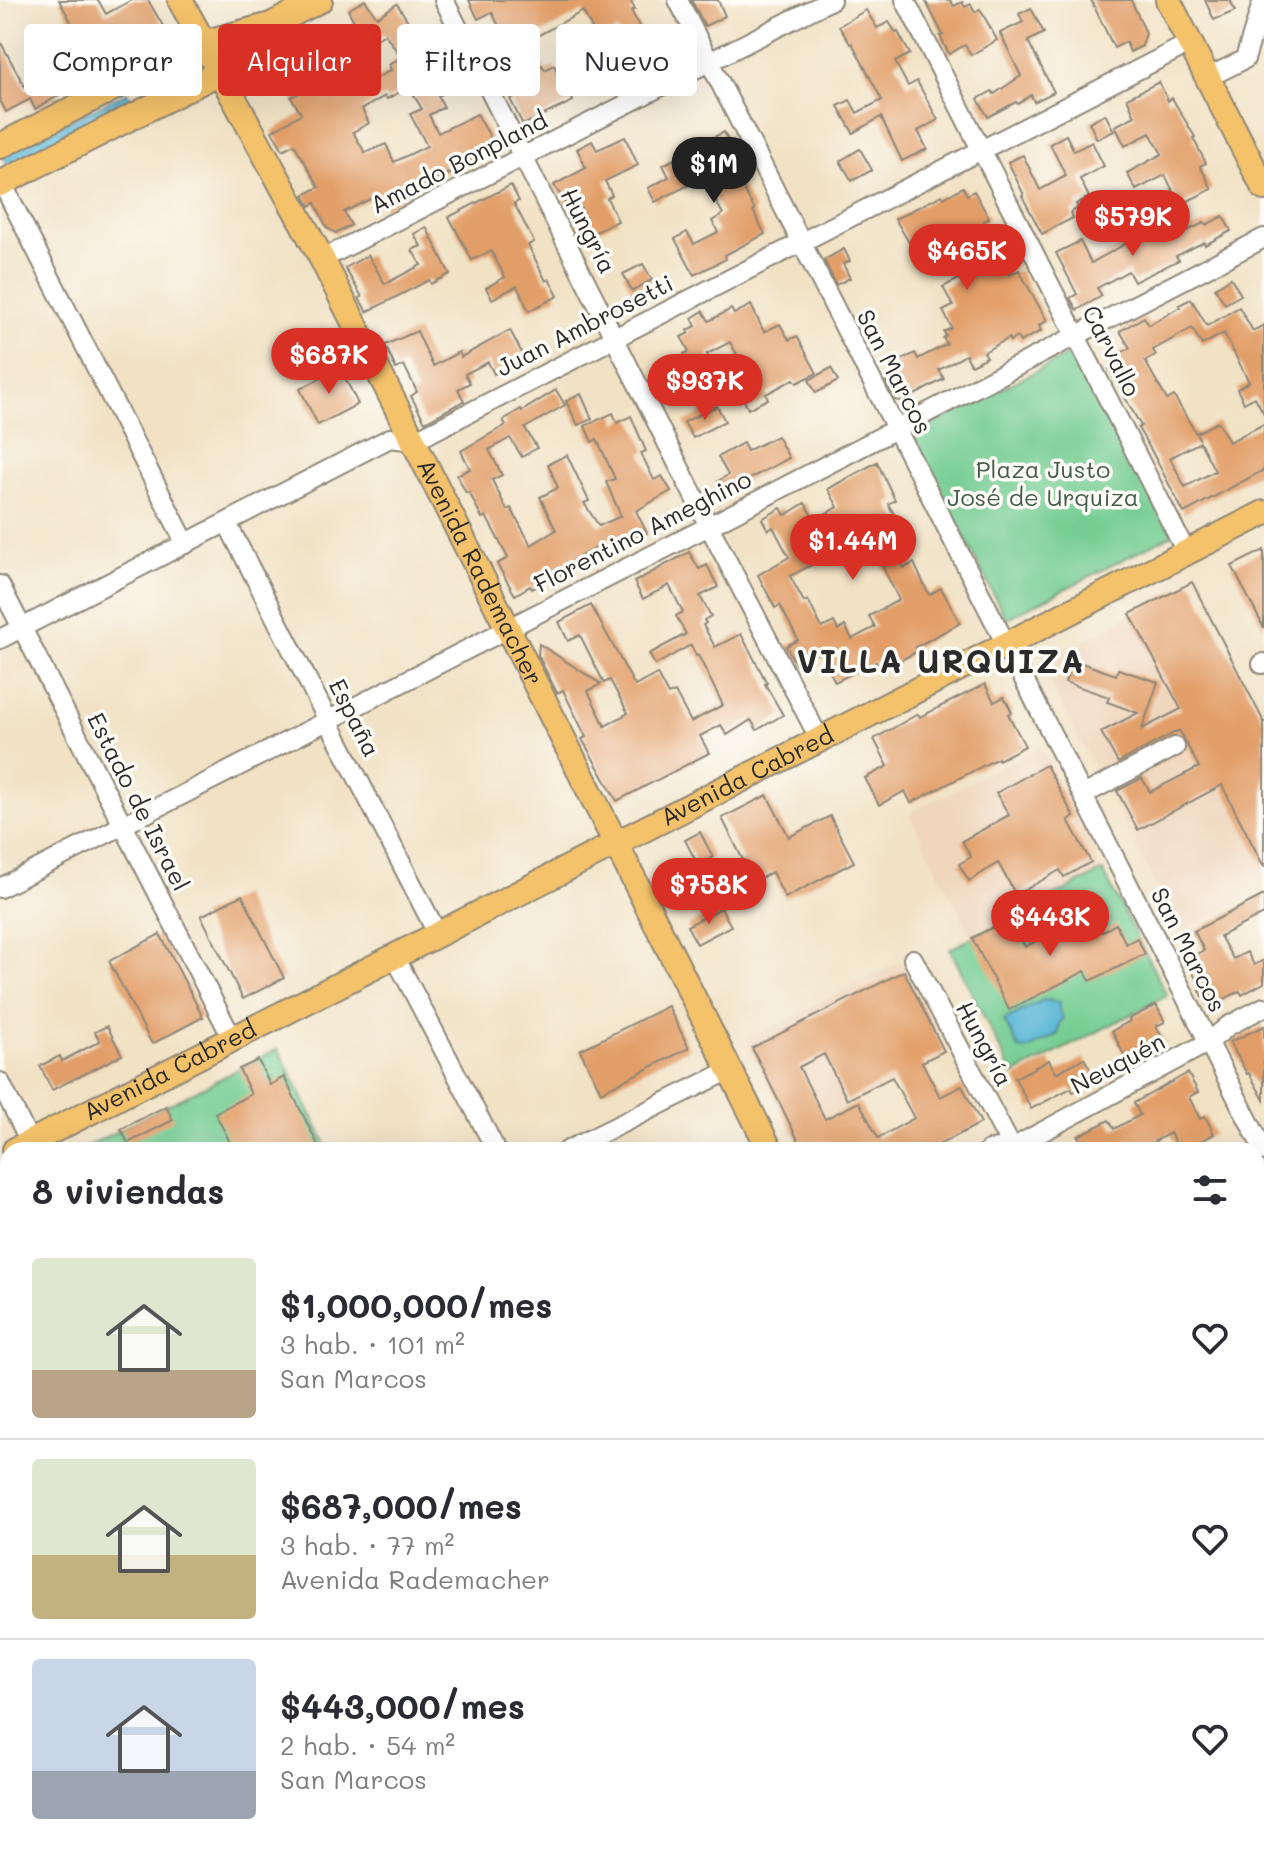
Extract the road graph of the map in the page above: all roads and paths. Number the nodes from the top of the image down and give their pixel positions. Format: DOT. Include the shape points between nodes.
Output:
graph roads {
  1 [pos="180,0"];
  2 [pos="320,0"];
  3 [pos="444,0"];
  4 [pos="678,0"];
  5 [pos="831,0"];
  6 [pos="905,0"];
  7 [pos="1168,0"];
  8 [pos="1263,0"];
  9 [pos="192,24"];
  10 [pos="273,24"];
  11 [pos="218,39"];
  12 [pos="202,43"];
  13 [pos="1190,43"];
  14 [pos="709,62"];
  15 [pos="218,73"];
  16 [pos="1207,78"];
  17 [pos="98,96"];
  18 [pos="231,96"];
  19 [pos="0,146"];
  20 [pos="981,150"];
  21 [pos="523,157"];
  22 [pos="1,183"];
  23 [pos="1264,188"];
  24 [pos="1264,238"];
  25 [pos="801,242"];
  26 [pos="322,259"];
  27 [pos="1076,336"];
  28 [pos="615,338"];
  29 [pos="896,429"];
  30 [pos="414,441"];
  31 [pos="1264,513"];
  32 [pos="227,523"];
  33 [pos="709,526"];
  34 [pos="186,544"];
  35 [pos="1186,552"];
  36 [pos="0,585"];
  37 [pos="22,628"];
  38 [pos="508,629"];
  39 [pos="0,639"];
  40 [pos="1006,645"];
  41 [pos="328,720"];
  42 [pos="820,740"];
  43 [pos="1175,747"];
  44 [pos="1083,795"];
  45 [pos="123,825"];
  46 [pos="617,844"];
  47 [pos="0,888"];
  48 [pos="438,935"];
  49 [pos="395,957"];
  50 [pos="913,959"];
  51 [pos="1264,1007"];
  52 [pos="233,1040"];
  53 [pos="1209,1042"];
  54 [pos="730,1070"];
  55 [pos="0,1082"];
  56 [pos="24,1142"];
  57 [pos="36,1142"];
  58 [pos="492,1142"];
  59 [pos="584,1142"];
  60 [pos="766,1142"];
  61 [pos="1008,1142"];
  62 [pos="1025,1142"];
  63 [pos="1259,1142"];
  1 -- 9 [label="main road, Avenida Rademacher"];
  2 -- 10 [label="main road"];
  3 -- 21 [label="street, Hungría"];
  4 -- 14 [label="street, San Marcos"];
  5 -- 14 [label="street, Amado Bonpland"];
  6 -- 20 [label="street, Carvallo"];
  7 -- 13 [label="main road"];
  8 -- 16 [label="street" via="1245,59"];
  11 -- 12 [label="main road"];
  12 -- 15 [label="main road, Avenida Rademacher"];
  13 -- 16 [label="main road"];
  13 -- 20 [label="street, Juan Ambrosetti"];
  14 -- 21 [label="street, Amado Bonpland"];
  14 -- 25 [label="street, San Marcos"];
  15 -- 22 [label="main road"];
  16 -- 23 [label="main road"];
  17 -- 19 [label="main road"];
  18 -- 26 [label="main road, Avenida Rademacher"];
  20 -- 25 [label="street, Juan Ambrosetti"];
  20 -- 27 [label="street, Carvallo"];
  21 -- 26 [label="street, Amado Bonpland"];
  21 -- 28 [label="street, Hungría"];
  22 -- 34 [label="street"];
  24 -- 27 [label="street, Florentino Ameghino"];
  25 -- 28 [label="street, Juan Ambrosetti"];
  25 -- 29 [label="street, San Marcos"];
  26 -- 30 [label="main road, Avenida Rademacher"];
  27 -- 29 [label="street, Florentino Ameghino"];
  27 -- 35 [label="street, Carvallo"];
  28 -- 30 [label="street, Juan Ambrosetti"];
  28 -- 33 [label="street, Hungría"];
  29 -- 33 [label="street, Florentino Ameghino"];
  29 -- 40 [label="street, San Marcos"];
  30 -- 32 [label="street, Juan Ambrosetti" via="390,438"];
  30 -- 38 [label="main road, Avenida Rademacher"];
  31 -- 35 [label="main road, Avenida Cabred"];
  32 -- 34 [label="street, Juan Ambrosetti"];
  32 -- 41 [label="street, España"];
  33 -- 38 [label="street, Florentino Ameghino"];
  33 -- 42 [label="street, Hungría"];
  34 -- 37 [label="street, Juan Ambrosetti"];
  35 -- 40 [label="main road, Avenida Cabred"];
  36 -- 37 [label="street, Estado de Israel"];
  37 -- 39 [label="street, Juan Ambrosetti"];
  37 -- 45 [label="street, Estado de Israel"];
  38 -- 41 [label="street, Florentino Ameghino"];
  38 -- 46 [label="main road, Avenida Rademacher"];
  40 -- 42 [label="main road, Avenida Cabred"];
  40 -- 44 [label="street, San Marcos"];
  41 -- 45 [label="street, Florentino Ameghino"];
  41 -- 48 [label="street, España"];
  42 -- 46 [label="main road, Avenida Cabred"];
  43 -- 44 [label="street"];
  44 -- 53 [label="street, San Marcos"];
  45 -- 47 [label="street, Florentino Ameghino"];
  45 -- 52 [label="street, Estado de Israel"];
  46 -- 48 [label="main road, Avenida Cabred"];
  46 -- 54 [label="main road, Avenida Rademacher"];
  48 -- 49 [label="main road, Avenida Cabred"];
  49 -- 52 [label="main road, Avenida Cabred"];
  49 -- 58 [label="street"];
  50 -- 61 [label="street, Hungría"];
  51 -- 53 [label="street, Neuquén"];
  52 -- 57 [label="main road, Avenida Cabred"];
  53 -- 62 [label="street, Neuquén"];
  53 -- 63 [label="street, San Marcos"];
  54 -- 59 [label="street"];
  54 -- 60 [label="main road, Avenida Rademacher"];
  55 -- 56 [label="street"];
}
